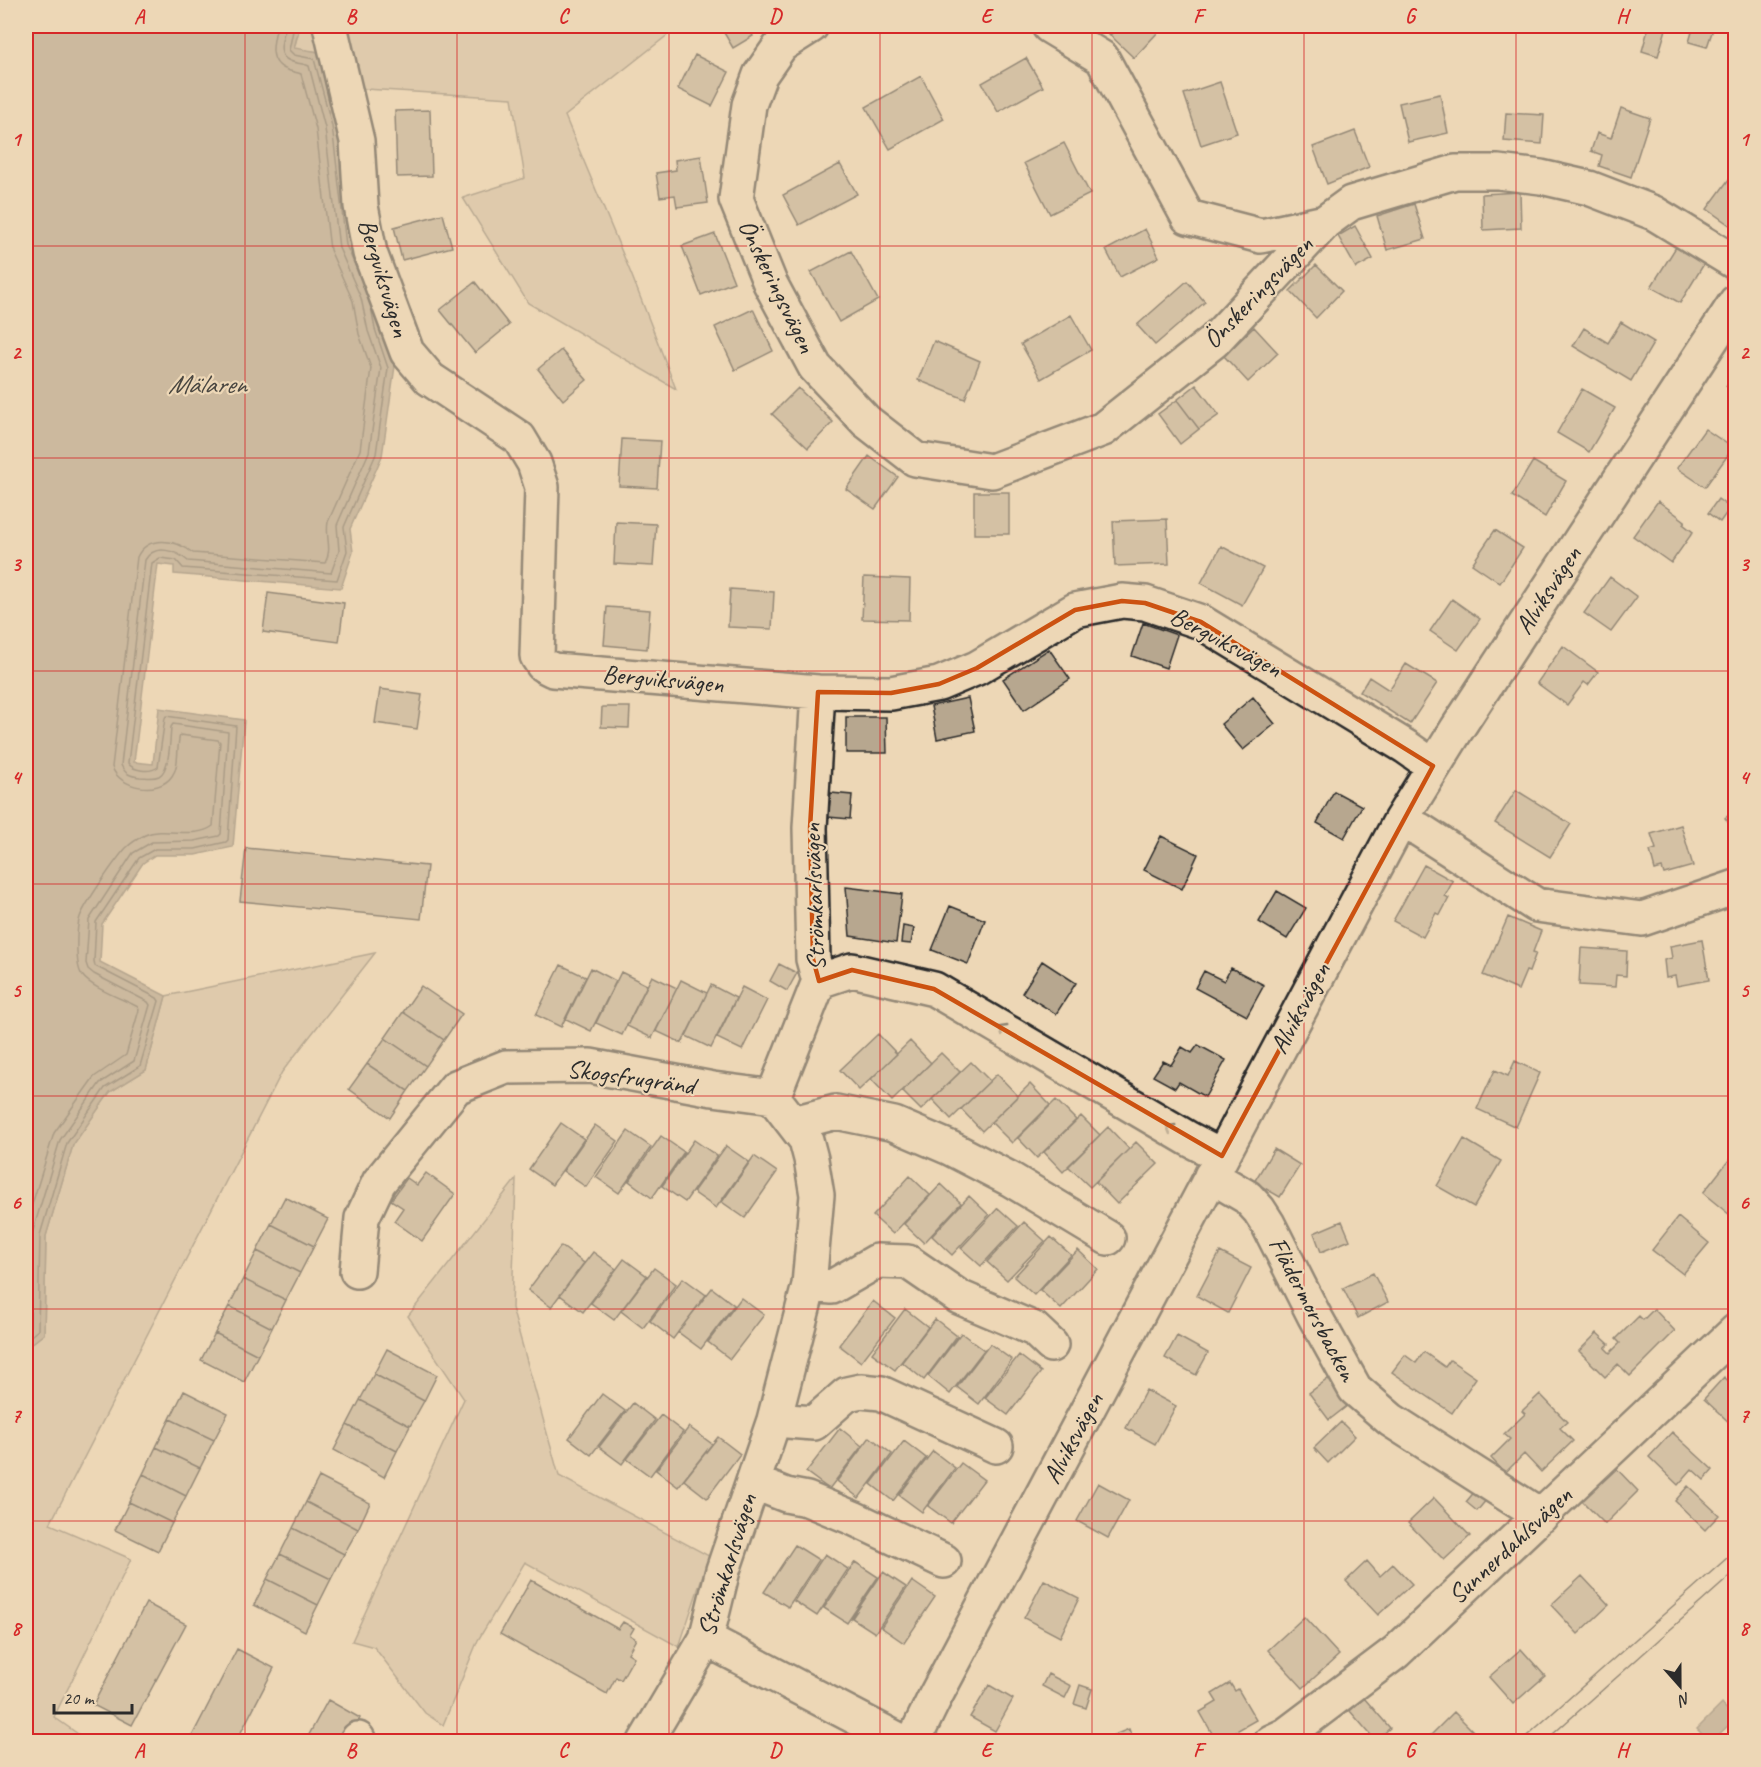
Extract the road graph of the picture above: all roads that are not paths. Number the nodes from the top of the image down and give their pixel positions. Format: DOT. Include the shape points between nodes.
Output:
graph roads {
  1 [pos="330,26"];
  2 [pos="811,26"];
  3 [pos="1049,26"];
  4 [pos="1325,222"];
  5 [pos="1736,263"];
  6 [pos="1736,302"];
  7 [pos="818,692"];
  8 [pos="1433,766"];
  9 [pos="1400,821"];
  10 [pos="1736,886"];
  11 [pos="819,981"];
  12 [pos="773,1097"];
  13 [pos="794,1123"];
  14 [pos="1216,1166"];
  15 [pos="1108,1238"];
  16 [pos="357,1271"];
  17 [pos="809,1285"];
  18 [pos="1736,1331"];
  19 [pos="1052,1345"];
  20 [pos="774,1419"];
  21 [pos="996,1446"];
  22 [pos="753,1482"];
  23 [pos="1541,1516"];
  24 [pos="944,1561"];
  25 [pos="706,1639"];
  26 [pos="645,1742"];
  27 [pos="903,1742"];
  28 [pos="913,1742"];
  29 [pos="1271,1742"];
  1 -- 7 [label="street, Bergviksvägen" via="357,141 361,206 370,253 407,352 430,379 519,438 534,463 542,488 537,656 543,665 554,670"];
  2 -- 4 [label="street, Önskeringsvägen" via="781,45 760,75 749,105 736,199 770,283 815,367 866,421 915,459 992,471 1103,429 1214,341"];
  3 -- 4 [label="street, Önskeringsvägen" via="1101,58 1188,218 1261,236"];
  4 -- 5 [label="street, Önskeringsvägen" via="1351,203 1455,172 1498,172 1588,188 1654,213"];
  6 -- 8 [label="street, Alviksvägen"];
  7 -- 8 [label="street, Bergviksvägen" via="891,693 939,684 977,668 1076,610 1122,601 1145,603 1201,622"];
  7 -- 11 [label="street, Strömkarlsvägen" via="810,828 813,959"];
  8 -- 9 [label="street, Alviksvägen"];
  9 -- 10 [label="street" via="1536,905 1642,919"];
  9 -- 14 [label="street, Alviksvägen"];
  11 -- 12 [label="street, Strömkarlsvägen"];
  14 -- 11 [label="street, Flädermorsbacken, one-way" via="1189,1139 934,989 852,970"];
  12 -- 13 [label="street, Strömkarlsvägen"];
  12 -- 16 [label="street, Skogsfrugränd" via="590,1066 506,1067 456,1087 379,1182 362,1218"];
  13 -- 15 [label="street" via="836,1112 894,1124 1010,1179"];
  13 -- 17 [label="street, Strömkarlsvägen" via="806,1140 817,1195"];
  14 -- 23 [label="street, Flädermorsbacken" via="1259,1210 1355,1389 1391,1420"];
  14 -- 28 [label="street, Alviksvägen"];
  17 -- 19 [label="street" via="832,1287 877,1261 908,1262 959,1297 1034,1329"];
  17 -- 20 [label="street, Strömkarlsvägen"];
  18 -- 23 [label="street, Sunnerdahlsvägen"];
  20 -- 21 [label="street" via="814,1423 847,1394 881,1393"];
  20 -- 22 [label="street, Strömkarlsvägen"];
  22 -- 24 [label="street, Strömkarlsvägen" via="853,1518"];
  22 -- 25 [label="street, Strömkarlsvägen" via="723,1570"];
  23 -- 29 [label="street, Sunnerdahlsvägen" via="1396,1652 1286,1735"];
  25 -- 26 [label="street, Strömkarlsvägen"];
  25 -- 27 [label="street"];
}
